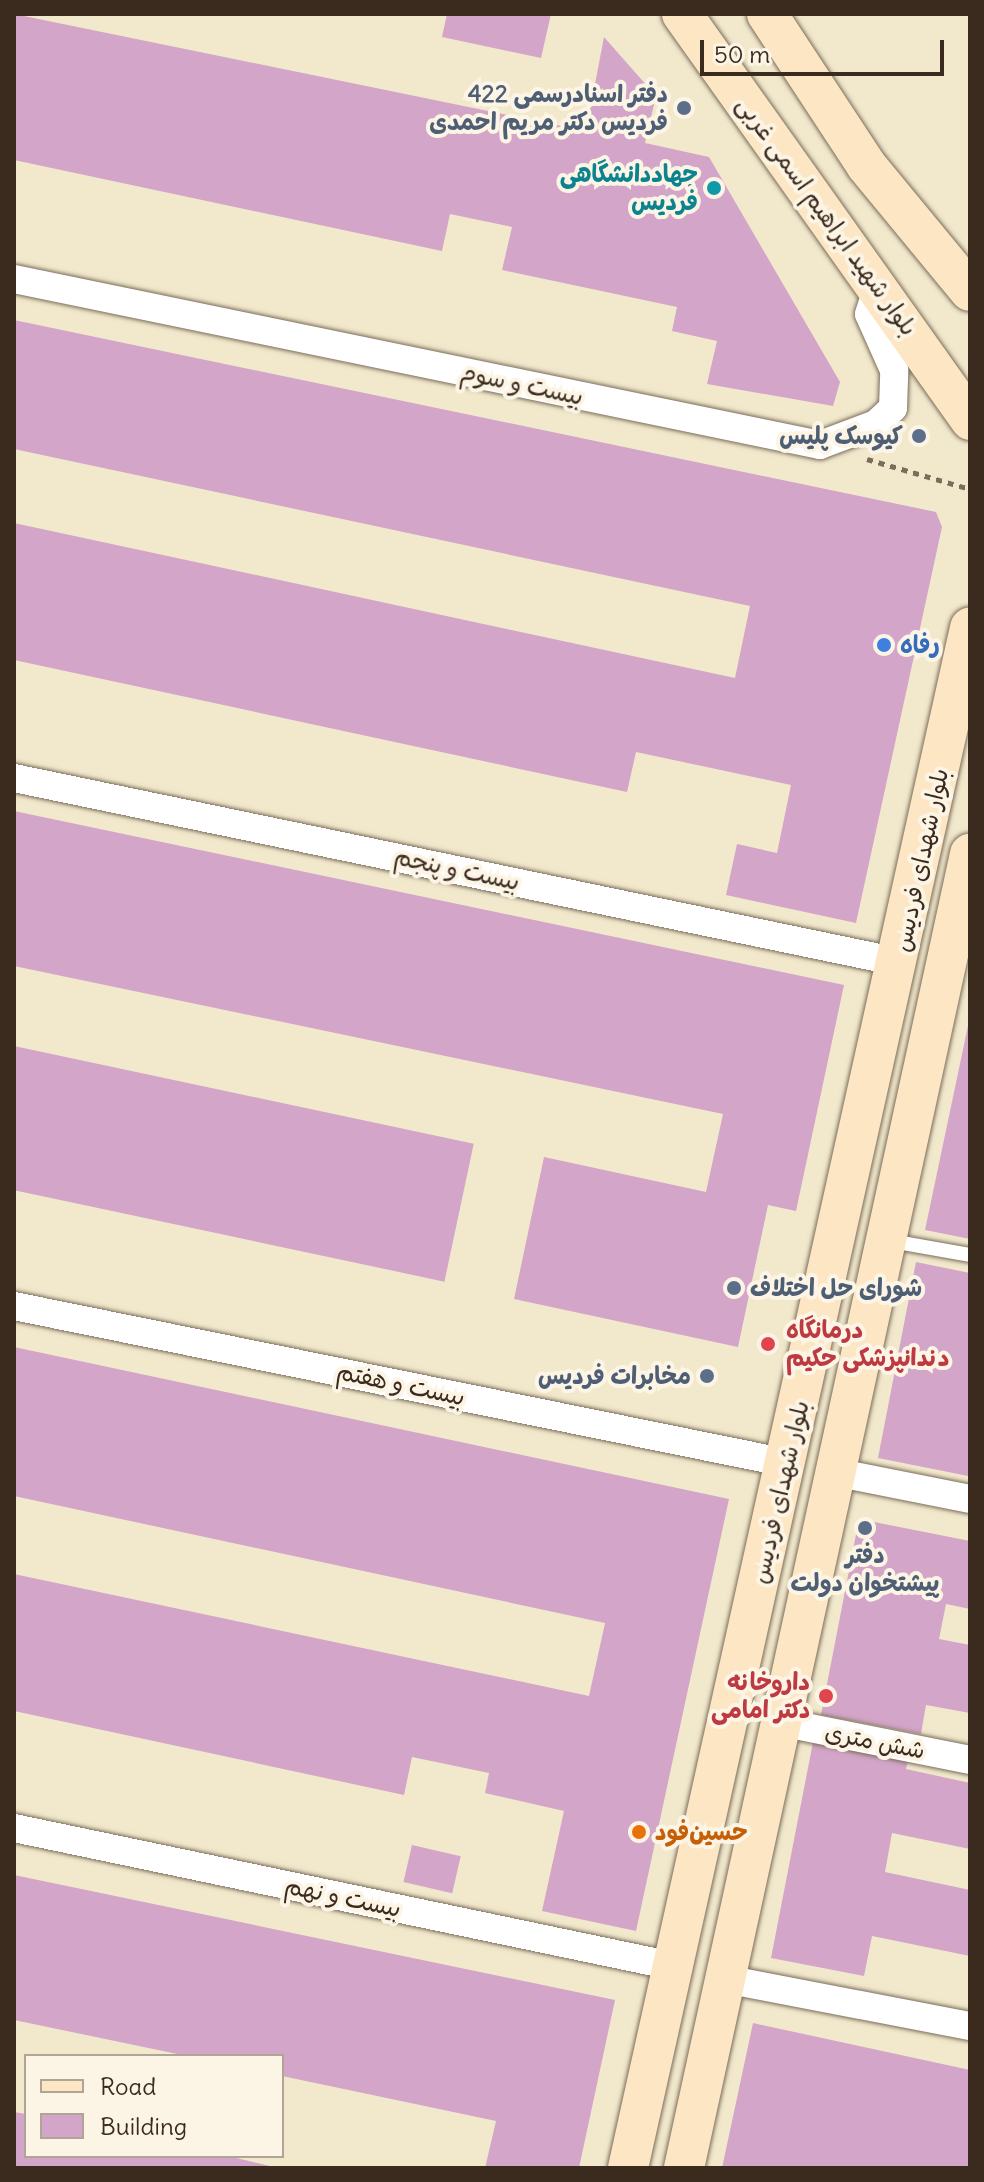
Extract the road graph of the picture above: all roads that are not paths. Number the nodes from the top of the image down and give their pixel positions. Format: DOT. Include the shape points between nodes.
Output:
graph roads {
  1 [pos="682,14"];
  2 [pos="767,14"];
  3 [pos="833,109"];
  4 [pos="774,146"];
  5 [pos="866,165"];
  6 [pos="819,200"];
  7 [pos="14,279"];
  8 [pos="879,283"];
  9 [pos="970,291"];
  10 [pos="970,420"];
  11 [pos="970,628"];
  12 [pos="14,778"];
  13 [pos="970,854"];
  14 [pos="960,960"];
  15 [pos="899,962"];
  16 [pos="886,1240"];
  17 [pos="970,1255"];
  18 [pos="14,1306"];
  19 [pos="787,1463"];
  20 [pos="834,1472"];
  21 [pos="970,1499"];
  22 [pos="780,1722"];
  23 [pos="970,1760"];
  24 [pos="14,1828"];
  25 [pos="673,1966"];
  26 [pos="725,1979"];
  27 [pos="970,2026"];
  28 [pos="628,2168"];
  29 [pos="684,2168"];
  1 -- 4 [label="main road, بلوار شهید ابراهیم اسمی غربی"];
  2 -- 3 [label="main road"];
  3 -- 4 [label="main road" via="820,150"];
  3 -- 5 [label="main road"];
  4 -- 6 [label="main road, بلوار شهید ابراهیم اسمی غربی"];
  5 -- 6 [label="main road" via="831,167 816,179"];
  5 -- 9 [label="main road"];
  6 -- 8 [label="main road, بلوار شهید ابراهیم اسمی غربی"];
  7 -- 8 [label="street, بیست و سوم" via="820,445 876,424 893,408 894,370 869,314"];
  8 -- 10 [label="main road, بلوار شهید ابراهیم اسمی غربی"];
  11 -- 15 [label="main road, بلوار شهدای فردیس"];
  12 -- 15 [label="street, بیست و پنجم"];
  13 -- 14 [label="main road, بلوار شهدای فردیس"];
  14 -- 16 [label="main road, بلوار شهدای فردیس"];
  15 -- 19 [label="main road, بلوار شهدای فردیس"];
  16 -- 17 [label="lane"];
  16 -- 20 [label="main road, بلوار شهدای فردیس"];
  18 -- 19 [label="street, بیست و هفتم"];
  19 -- 25 [label="main road, بلوار شهدای فردیس"];
  20 -- 21 [label="street"];
  20 -- 22 [label="main road, بلوار شهدای فردیس"];
  22 -- 23 [label="street, شش متری"];
  22 -- 26 [label="main road, بلوار شهدای فردیس"];
  24 -- 25 [label="street, بیست و نهم"];
  25 -- 28 [label="main road, بلوار شهدای فردیس"];
  26 -- 27 [label="street"];
  26 -- 29 [label="main road, بلوار شهدای فردیس"];
}
